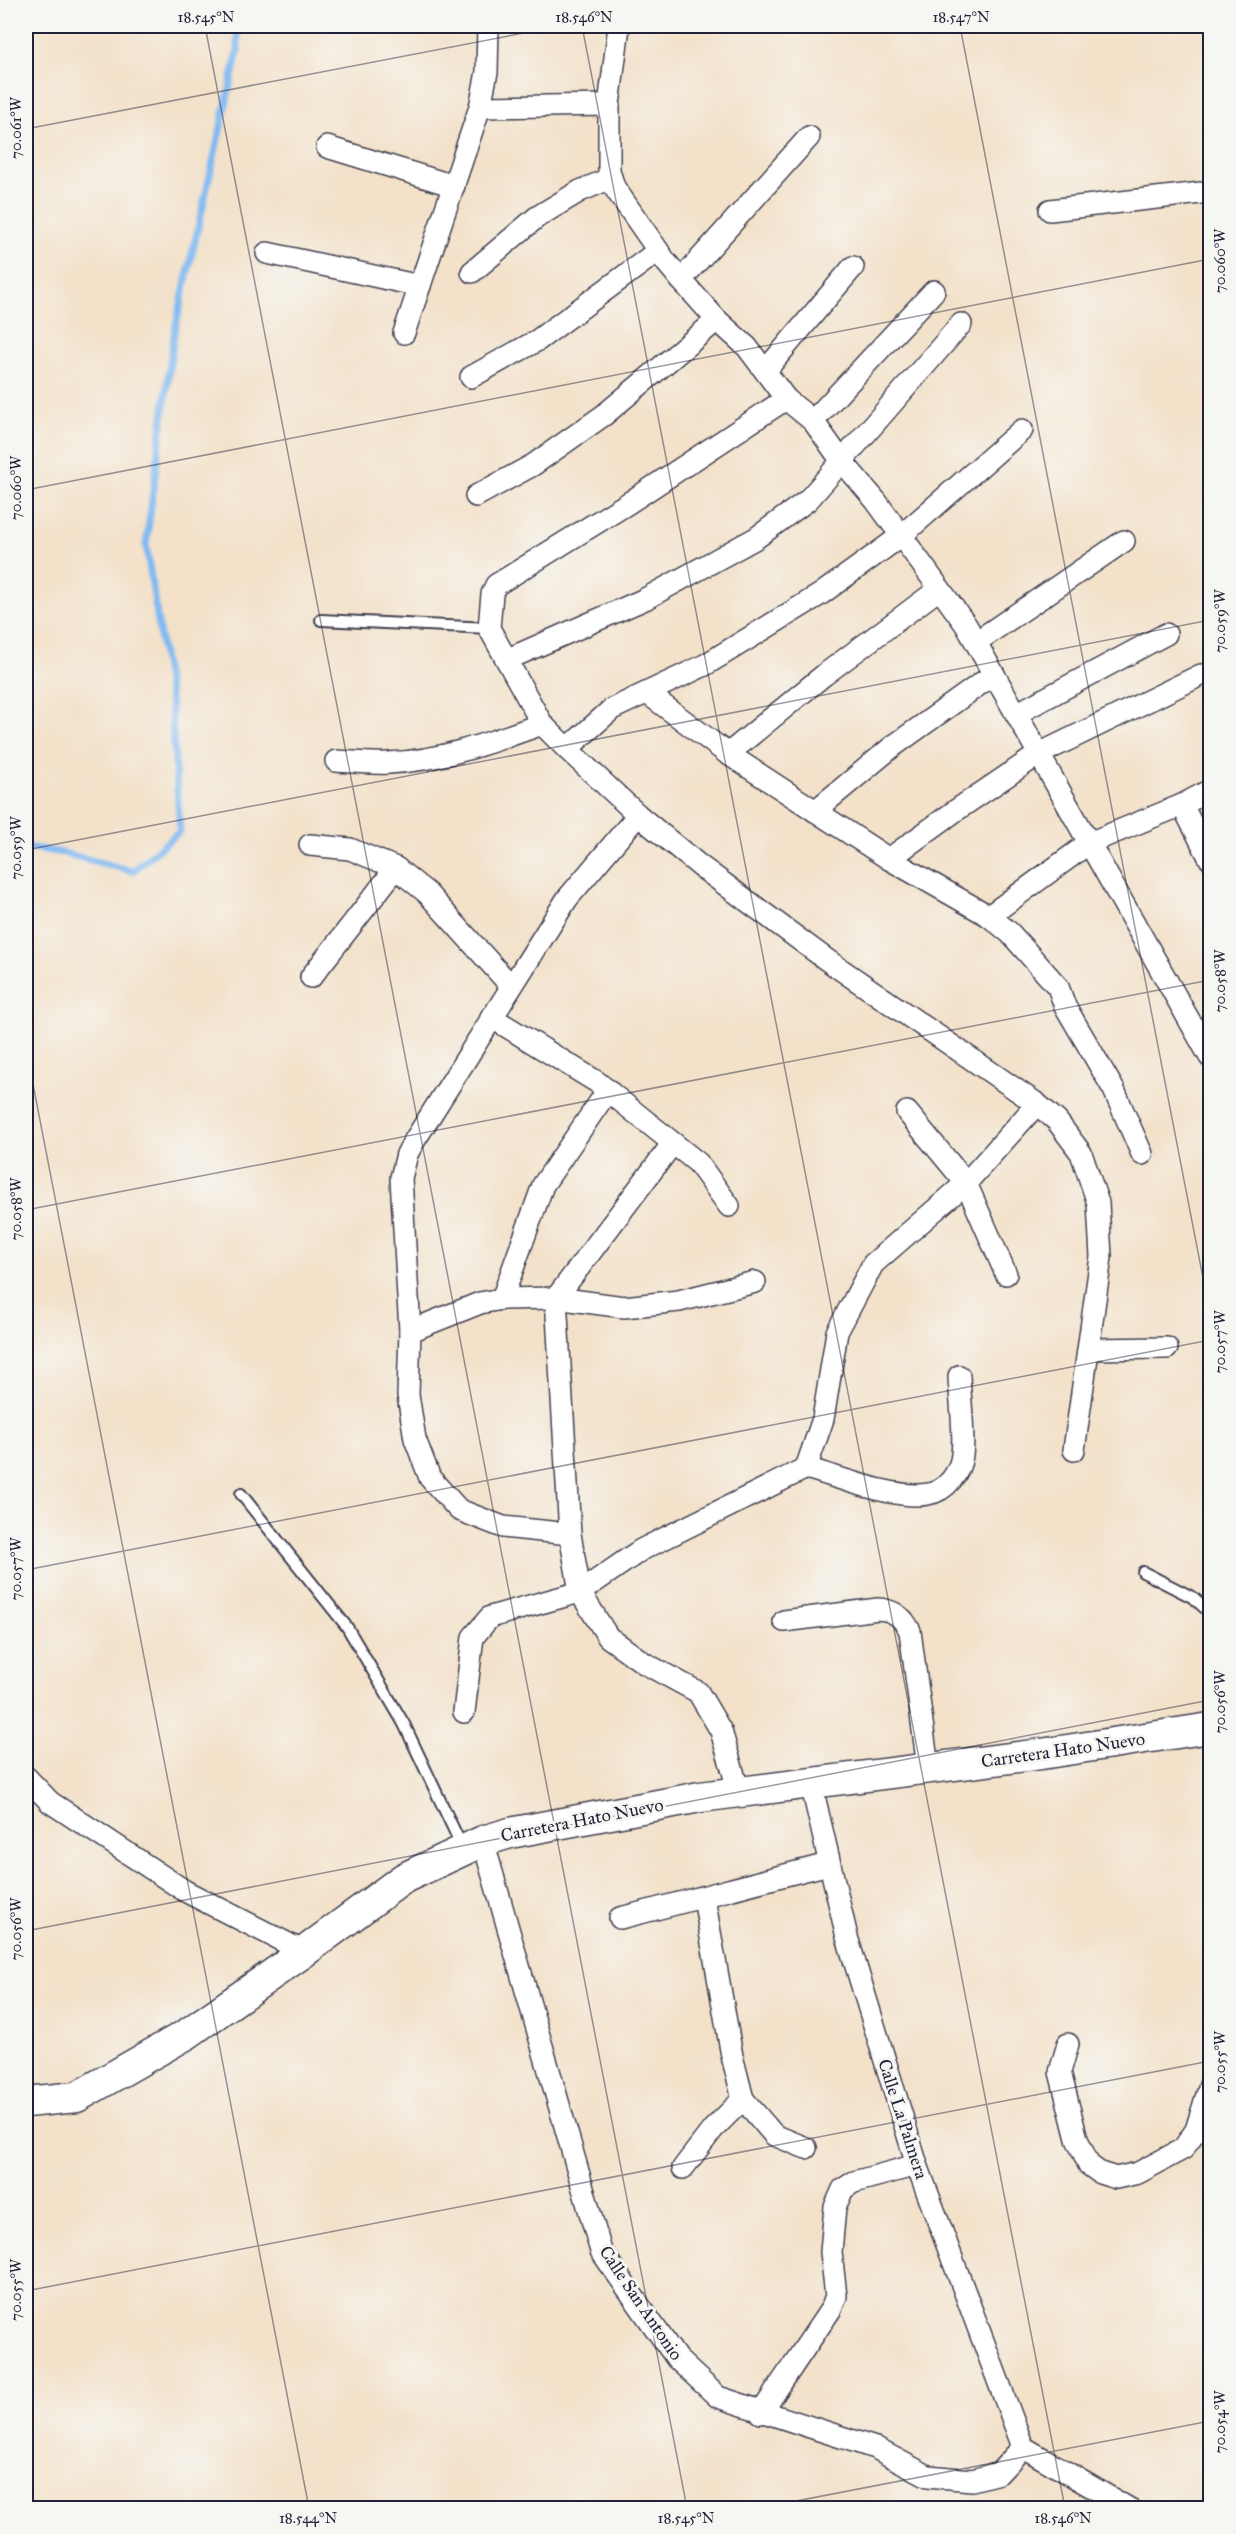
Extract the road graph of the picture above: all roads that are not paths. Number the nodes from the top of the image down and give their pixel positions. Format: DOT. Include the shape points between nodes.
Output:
graph roads {
  1 [pos="488,26"];
  2 [pos="619,26"];
  3 [pos="609,105"];
  4 [pos="480,107"];
  5 [pos="809,137"];
  6 [pos="327,147"];
  7 [pos="611,178"];
  8 [pos="454,186"];
  9 [pos="1210,192"];
  10 [pos="1050,210"];
  11 [pos="658,251"];
  12 [pos="267,253"];
  13 [pos="853,267"];
  14 [pos="472,272"];
  15 [pos="681,280"];
  16 [pos="420,286"];
  17 [pos="934,291"];
  18 [pos="717,320"];
  19 [pos="961,324"];
  20 [pos="404,333"];
  21 [pos="766,370"];
  22 [pos="471,377"];
  23 [pos="786,399"];
  24 [pos="813,421"];
  25 [pos="1022,430"];
  26 [pos="841,460"];
  27 [pos="476,496"];
  28 [pos="901,536"];
  29 [pos="1124,541"];
  30 [pos="939,589"];
  31 [pos="321,620"];
  32 [pos="489,628"];
  33 [pos="1166,634"];
  34 [pos="976,642"];
  35 [pos="508,659"];
  36 [pos="994,674"];
  37 [pos="1201,675"];
  38 [pos="647,693"];
  39 [pos="1016,714"];
  40 [pos="542,724"];
  41 [pos="567,749"];
  42 [pos="728,754"];
  43 [pos="1039,754"];
  44 [pos="336,761"];
  45 [pos="1210,790"];
  46 [pos="1182,805"];
  47 [pos="815,811"];
  48 [pos="638,815"];
  49 [pos="1089,843"];
  50 [pos="310,845"];
  51 [pos="889,859"];
  52 [pos="1210,859"];
  53 [pos="396,868"];
  54 [pos="989,916"];
  55 [pos="310,977"];
  56 [pos="512,986"];
  57 [pos="491,1017"];
  58 [pos="1210,1057"];
  59 [pos="608,1090"];
  60 [pos="1037,1104"];
  61 [pos="907,1112"];
  62 [pos="672,1143"];
  63 [pos="1142,1154"];
  64 [pos="966,1183"];
  65 [pos="729,1206"];
  66 [pos="1006,1274"];
  67 [pos="755,1282"];
  68 [pos="556,1298"];
  69 [pos="502,1299"];
  70 [pos="410,1331"];
  71 [pos="1167,1348"];
  72 [pos="1089,1349"];
  73 [pos="959,1376"];
  74 [pos="1074,1450"];
  75 [pos="806,1468"];
  76 [pos="242,1494"];
  77 [pos="570,1534"];
  78 [pos="1143,1572"];
  79 [pos="580,1592"];
  80 [pos="1210,1613"];
  81 [pos="784,1622"];
  82 [pos="464,1712"];
  83 [pos="1210,1728"];
  84 [pos="928,1768"];
  85 [pos="26,1777"];
  86 [pos="811,1783"];
  87 [pos="739,1792"];
  88 [pos="473,1845"];
  89 [pos="829,1864"];
  90 [pos="704,1898"];
  91 [pos="620,1918"];
  92 [pos="304,1952"];
  93 [pos="1068,2044"];
  94 [pos="1210,2085"];
  95 [pos="743,2099"];
  96 [pos="26,2102"];
  97 [pos="806,2148"];
  98 [pos="917,2165"];
  99 [pos="683,2168"];
  100 [pos="761,2413"];
  101 [pos="1023,2447"];
  102 [pos="1128,2508"];
  1 -- 4 [label="street" via="487,72"];
  2 -- 3 [label="street"];
  3 -- 4 [label="street"];
  3 -- 7 [label="street"];
  4 -- 8 [label="street"];
  5 -- 15 [label="street"];
  6 -- 8 [label="street"];
  7 -- 11 [label="street"];
  7 -- 14 [label="street" via="537,217"];
  8 -- 16 [label="street"];
  9 -- 10 [label="street"];
  11 -- 15 [label="street"];
  11 -- 22 [label="street" via="538,340"];
  12 -- 16 [label="street"];
  13 -- 21 [label="street"];
  15 -- 18 [label="street"];
  16 -- 20 [label="street"];
  17 -- 24 [label="street"];
  18 -- 21 [label="street"];
  18 -- 27 [label="street" via="604,415 533,465"];
  19 -- 26 [label="street"];
  21 -- 23 [label="street"];
  23 -- 24 [label="street"];
  23 -- 32 [label="street" via="496,585"];
  24 -- 26 [label="street"];
  25 -- 28 [label="street"];
  26 -- 28 [label="street"];
  26 -- 35 [label="street" via="808,500 756,538 645,599"];
  28 -- 30 [label="street"];
  28 -- 38 [label="street" via="822,594 705,664"];
  29 -- 34 [label="street"];
  30 -- 34 [label="street"];
  30 -- 42 [label="street" via="824,675"];
  31 -- 32 [label="lane"];
  32 -- 35 [label="street"];
  33 -- 39 [label="street"];
  34 -- 36 [label="street"];
  35 -- 40 [label="street"];
  36 -- 39 [label="street"];
  36 -- 47 [label="street" via="892,747"];
  37 -- 43 [label="street"];
  38 -- 41 [label="street" via="612,709"];
  38 -- 42 [label="street"];
  39 -- 43 [label="street"];
  40 -- 41 [label="street"];
  40 -- 44 [label="street" via="475,748 436,756 388,763"];
  41 -- 48 [label="street"];
  42 -- 47 [label="street"];
  43 -- 49 [label="street"];
  43 -- 51 [label="street"];
  45 -- 46 [label="street"];
  46 -- 49 [label="street"];
  46 -- 52 [label="street"];
  47 -- 51 [label="street"];
  48 -- 56 [label="street" via="567,898"];
  48 -- 60 [label="street" via="827,960"];
  49 -- 54 [label="street"];
  49 -- 58 [label="street"];
  50 -- 53 [label="street" via="350,849"];
  51 -- 54 [label="street"];
  53 -- 55 [label="street"];
  53 -- 56 [label="street" via="427,893"];
  54 -- 63 [label="street" via="1010,933 1058,987 1114,1090"];
  56 -- 57 [label="street"];
  57 -- 59 [label="street"];
  57 -- 70 [label="street" via="407,1154 401,1178"];
  59 -- 62 [label="street"];
  59 -- 69 [label="street" via="543,1185"];
  60 -- 64 [label="street"];
  60 -- 72 [label="street" via="1057,1121 1081,1153 1098,1203 1101,1257"];
  61 -- 64 [label="street"];
  62 -- 65 [label="street" via="698,1163"];
  62 -- 68 [label="street"];
  64 -- 66 [label="street"];
  64 -- 75 [label="street" via="873,1264 837,1332 823,1419"];
  67 -- 68 [label="street" via="679,1301 624,1307"];
  68 -- 69 [label="street"];
  68 -- 77 [label="street"];
  69 -- 70 [label="street" via="480,1303"];
  70 -- 77 [label="street" via="408,1395 415,1439 430,1478 459,1510 503,1527"];
  71 -- 72 [label="street"];
  72 -- 74 [label="street"];
  73 -- 75 [label="street" via="963,1455 957,1473 944,1487 929,1494 911,1494"];
  75 -- 79 [label="street" via="641,1550"];
  76 -- 88 [label="lane" via="346,1627"];
  77 -- 79 [label="street"];
  78 -- 80 [label="lane" via="1194,1598"];
  79 -- 82 [label="street" via="490,1617 473,1637"];
  79 -- 87 [label="street" via="609,1637 644,1663 698,1692 722,1731"];
  81 -- 84 [label="street" via="878,1610 887,1610 905,1621 910,1631"];
  83 -- 84 [label="main road, Carretera Hato Nuevo"];
  84 -- 86 [label="main road, Carretera Hato Nuevo"];
  85 -- 92 [label="street" via="50,1802 185,1891"];
  86 -- 87 [label="main road, Carretera Hato Nuevo"];
  86 -- 89 [label="street, Calle La Palmera"];
  87 -- 88 [label="main road, Carretera Hato Nuevo" via="555,1824"];
  88 -- 92 [label="main road, Carretera Hato Nuevo" via="404,1878"];
  88 -- 100 [label="street, Calle San Antonio" via="601,2251 676,2359 718,2397"];
  89 -- 90 [label="street"];
  89 -- 98 [label="street, Calle La Palmera" via="846,1937"];
  90 -- 91 [label="street"];
  90 -- 95 [label="street"];
  92 -- 96 [label="main road, Carretera Hato Nuevo" via="187,2034 77,2097"];
  93 -- 94 [label="street" via="1060,2072 1077,2139 1089,2165 1116,2178 1138,2173 1183,2149 1196,2130"];
  95 -- 97 [label="street" via="774,2135"];
  95 -- 99 [label="street" via="713,2128"];
  98 -- 100 [label="street" via="854,2182 843,2189 835,2207 831,2252 836,2296"];
  98 -- 101 [label="street, Calle La Palmera"];
  100 -- 101 [label="street, Calle San Antonio" via="875,2448 928,2476 972,2480 999,2473"];
  101 -- 102 [label="street"];
}
